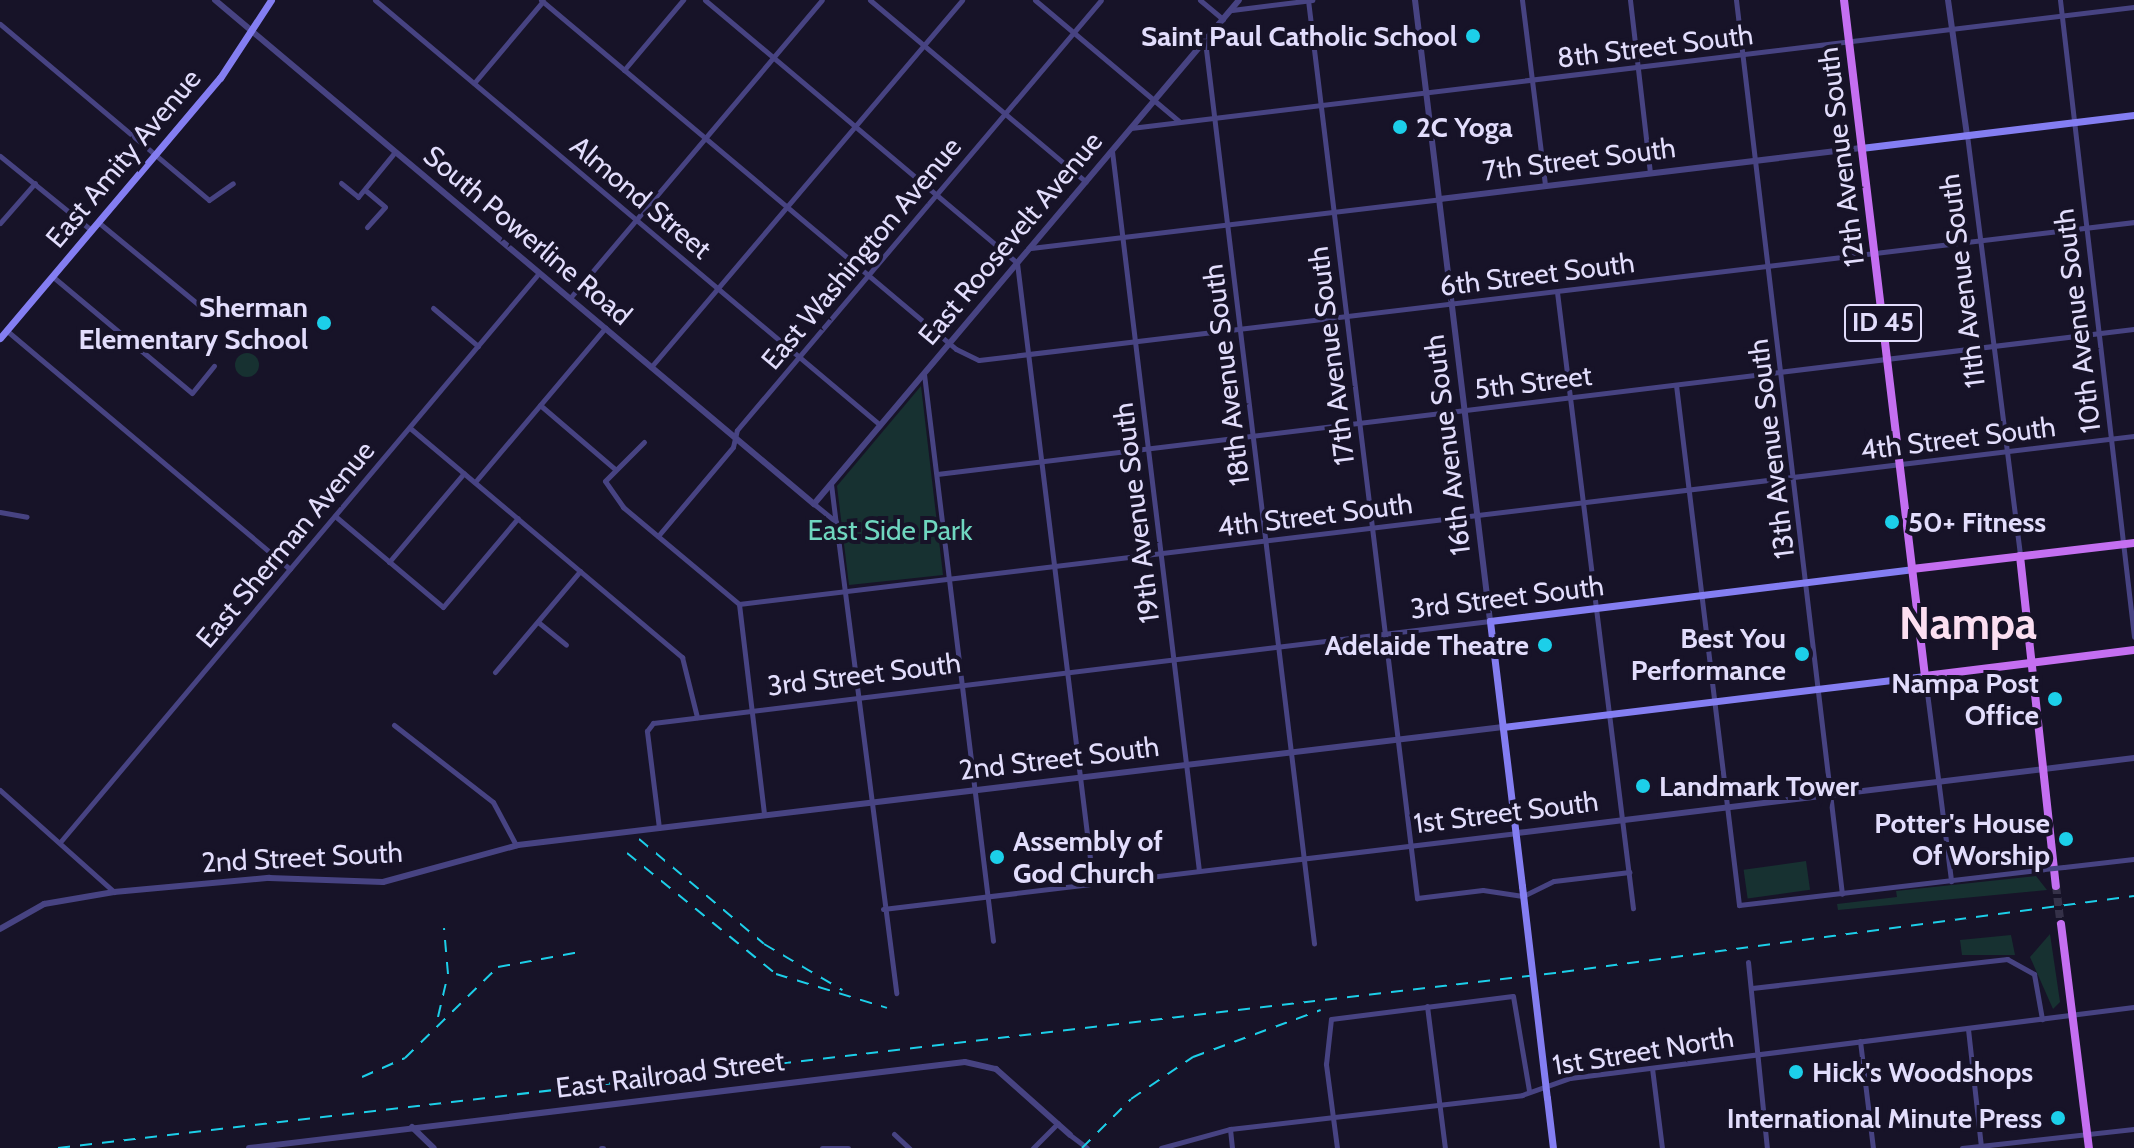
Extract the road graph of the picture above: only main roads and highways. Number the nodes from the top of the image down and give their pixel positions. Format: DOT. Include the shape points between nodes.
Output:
graph roads {
  1 [pos="271,0"];
  2 [pos="1844,0"];
  3 [pos="2134,115"];
  4 [pos="1861,148"];
  5 [pos="0,338"];
  6 [pos="2134,543"];
  7 [pos="2020,556"];
  8 [pos="1912,569"];
  9 [pos="1490,621"];
  10 [pos="2134,650"];
  11 [pos="2032,663"];
  12 [pos="1925,676"];
  13 [pos="1503,727"];
  14 [pos="2056,886"];
  15 [pos="2061,924"];
  16 [pos="1553,1148"];
  17 [pos="2089,1148"];
  1 -- 5 [label="main road, East Amity Avenue" via="156,154"];
  2 -- 4 [label="main road, 12th Avenue South / ID 45"];
  3 -- 4 [label="main road, 7th Street South"];
  4 -- 8 [label="main road, 12th Avenue South / ID 45"];
  6 -- 7 [label="main road, 3rd Street South"];
  7 -- 8 [label="main road, 3rd Street South"];
  7 -- 11 [label="main road"];
  8 -- 9 [label="main road, 3rd Street South"];
  8 -- 12 [label="main road, 12th Avenue South"];
  9 -- 13 [label="main road, 16th Avenue South"];
  10 -- 11 [label="main road, 2nd Street South"];
  11 -- 12 [label="main road, 2nd Street South"];
  11 -- 14 [label="main road"];
  12 -- 13 [label="main road, 2nd Street South"];
  13 -- 16 [label="main road, 16th Avenue South, bridge"];
  15 -- 17 [label="main road"];
}
